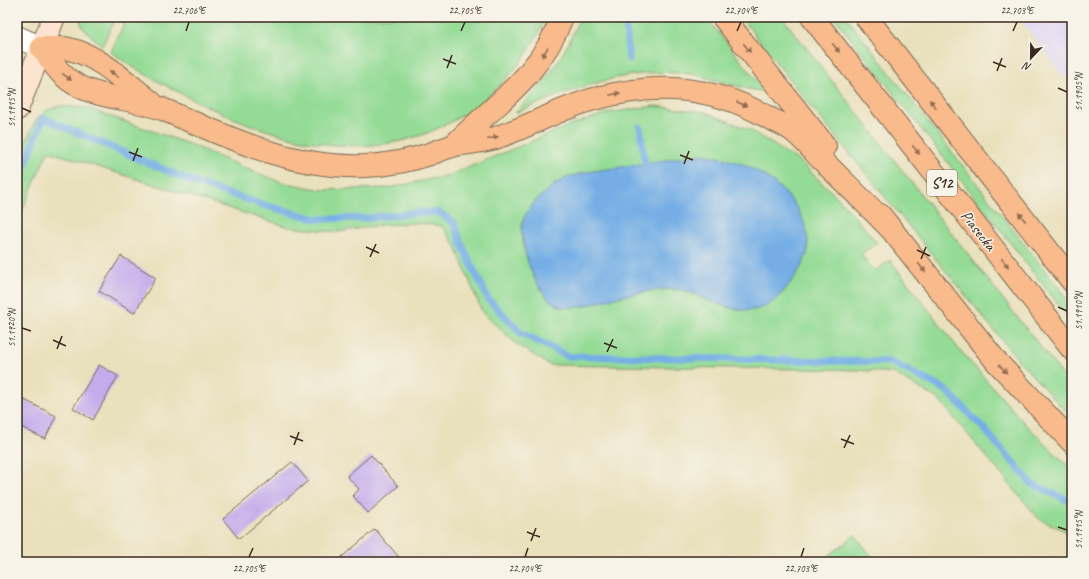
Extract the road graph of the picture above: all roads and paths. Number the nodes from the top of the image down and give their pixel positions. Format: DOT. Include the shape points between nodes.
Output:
graph roads {
  1 [pos="54,17"];
  2 [pos="562,17"];
  3 [pos="723,17"];
  4 [pos="812,17"];
  5 [pos="868,20"];
  6 [pos="17,37"];
  7 [pos="42,48"];
  8 [pos="156,106"];
  9 [pos="17,109"];
  10 [pos="454,145"];
  11 [pos="889,227"];
  12 [pos="1072,281"];
  13 [pos="1072,349"];
  14 [pos="1072,442"];
  1 -- 7 [label="street"];
  2 -- 10 [label="highway, one-way" via="543,56 527,77"];
  3 -- 11 [label="highway, one-way"];
  4 -- 13 [label="highway, Piasecka / S12, one-way"];
  12 -- 5 [label="highway, S12, one-way"];
  6 -- 7 [label="street"];
  8 -- 7 [label="highway, one-way" via="99,62 69,49"];
  7 -- 8 [label="highway, one-way" via="63,75 83,88"];
  7 -- 9 [label="street"];
  8 -- 10 [label="highway" via="236,141 311,163 365,166 387,164 428,155"];
  10 -- 11 [label="highway, one-way" via="495,139 594,99 658,89 697,90 751,108 792,130"];
  11 -- 14 [label="highway, one-way" via="996,361"];
}
